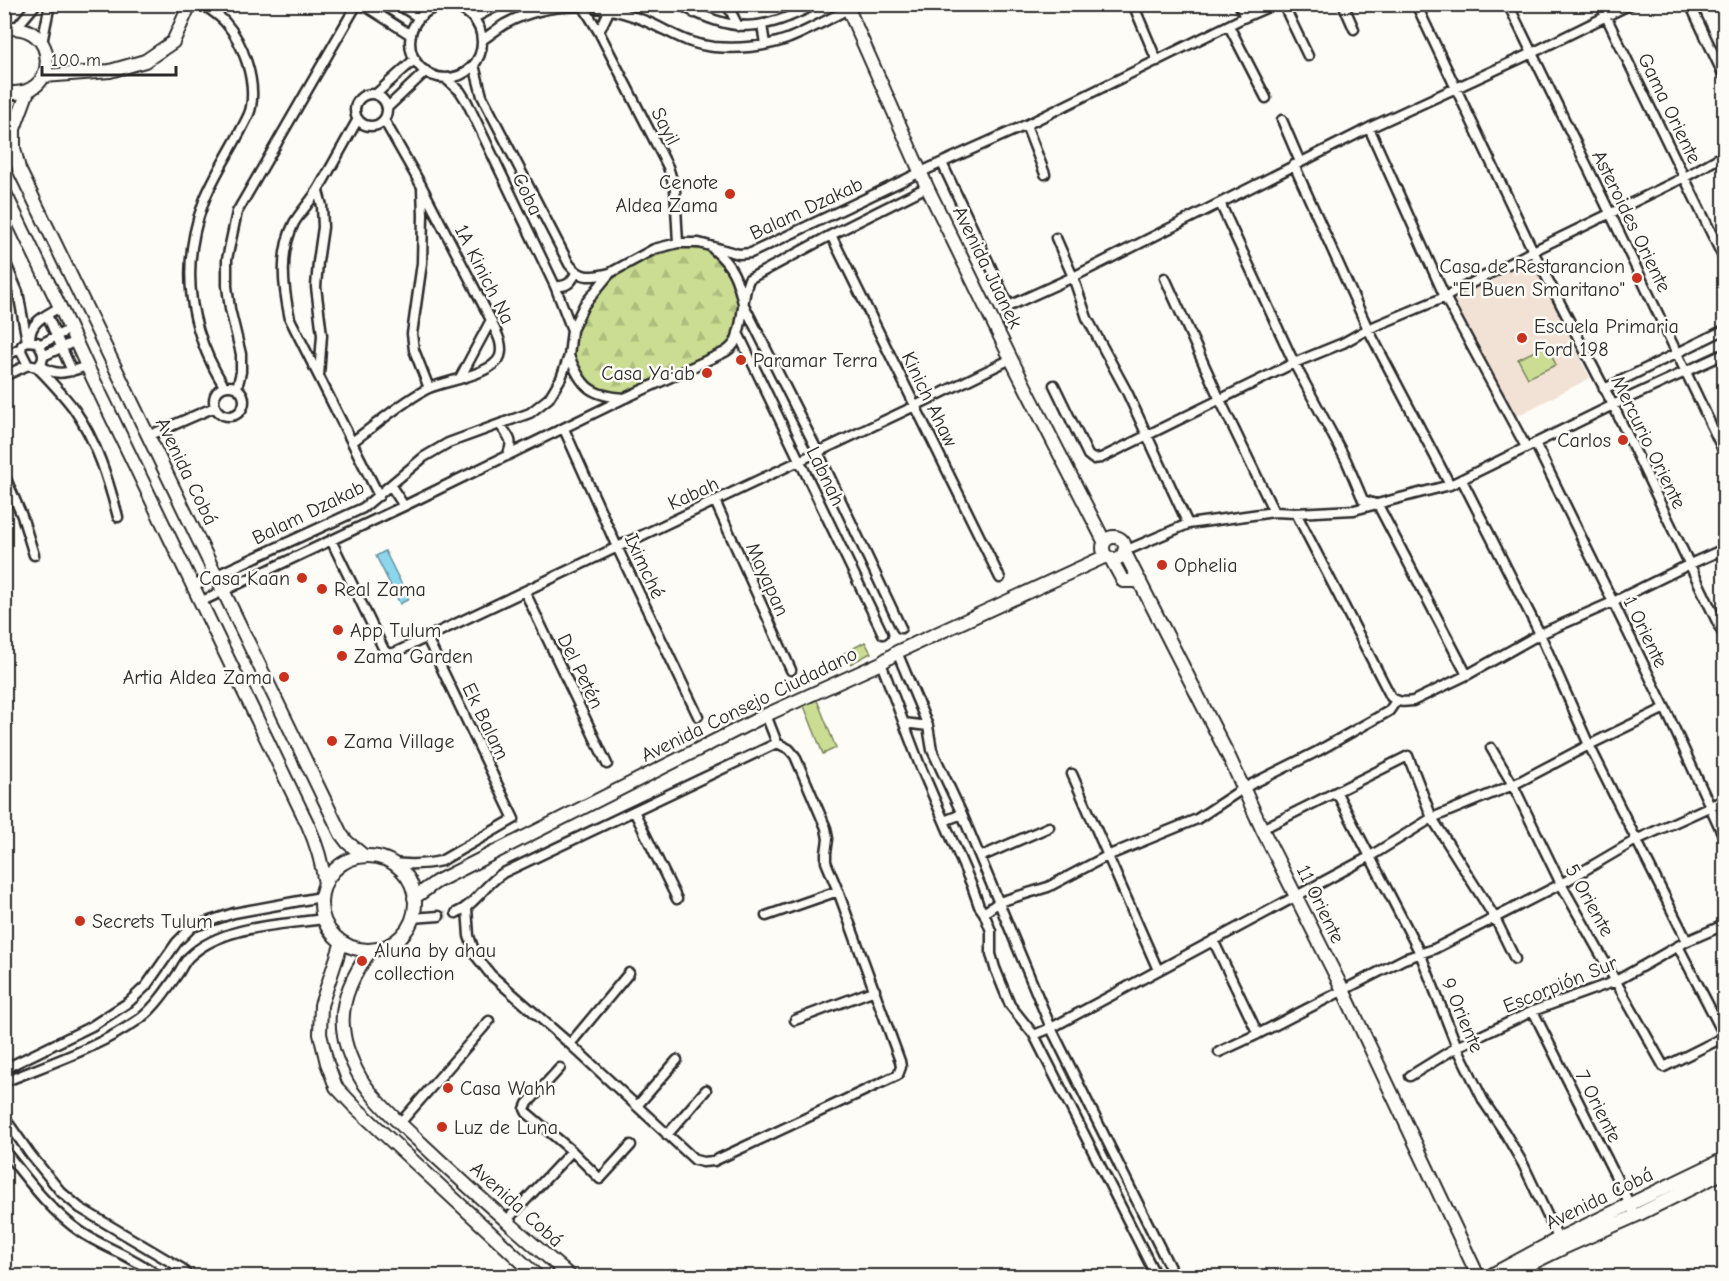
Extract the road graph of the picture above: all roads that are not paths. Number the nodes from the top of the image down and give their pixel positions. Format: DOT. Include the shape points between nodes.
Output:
graph roads {
  1 [pos="36,4"];
  2 [pos="50,4"];
  3 [pos="190,4"];
  4 [pos="203,4"];
  5 [pos="357,4"];
  6 [pos="362,4"];
  7 [pos="397,4"];
  8 [pos="501,4"];
  9 [pos="679,4"];
  10 [pos="704,4"];
  11 [pos="727,4"];
  12 [pos="816,4"];
  13 [pos="1133,4"];
  14 [pos="1239,4"];
  15 [pos="1275,4"];
  16 [pos="1283,4"];
  17 [pos="1343,4"];
  18 [pos="1416,4"];
  19 [pos="1508,4"];
  20 [pos="1600,4"];
  21 [pos="1631,4"];
  22 [pos="1690,4"];
  23 [pos="447,5"];
  24 [pos="584,6"];
  25 [pos="847,7"];
  26 [pos="535,8"];
  27 [pos="610,9"];
  28 [pos="694,13"];
  29 [pos="1245,17"];
  30 [pos="1606,17"];
  31 [pos="419,18"];
  32 [pos="474,18"];
  33 [pos="762,25"];
  34 [pos="738,26"];
  35 [pos="1228,26"];
  36 [pos="10,29"];
  37 [pos="1354,29"];
  38 [pos="600,32"];
  39 [pos="411,35"];
  40 [pos="482,40"];
  41 [pos="42,43"];
  42 [pos="765,44"];
  43 [pos="1532,53"];
  44 [pos="1308,56"];
  45 [pos="415,59"];
  46 [pos="1157,61"];
  47 [pos="474,65"];
  48 [pos="426,71"];
  49 [pos="44,76"];
  50 [pos="1725,76"];
  51 [pos="445,78"];
  52 [pos="1455,89"];
  53 [pos="28,91"];
  54 [pos="4,92"];
  55 [pos="376,94"];
  56 [pos="1266,98"];
  57 [pos="388,107"];
  58 [pos="358,119"];
  59 [pos="384,120"];
  60 [pos="1282,120"];
  61 [pos="1026,126"];
  62 [pos="1369,128"];
  63 [pos="1725,155"];
  64 [pos="942,163"];
  65 [pos="1297,164"];
  66 [pos="921,172"];
  67 [pos="1045,174"];
  68 [pos="1685,177"];
  69 [pos="421,185"];
  70 [pos="927,187"];
  71 [pos="4,191"];
  72 [pos="318,191"];
  73 [pos="1220,203"];
  74 [pos="1610,213"];
  75 [pos="831,235"];
  76 [pos="1056,238"];
  77 [pos="678,243"];
  78 [pos="710,247"];
  79 [pos="1533,251"];
  80 [pos="4,259"];
  81 [pos="1725,259"];
  82 [pos="576,273"];
  83 [pos="610,273"];
  84 [pos="1073,277"];
  85 [pos="1165,278"];
  86 [pos="555,286"];
  87 [pos="1445,297"];
  88 [pos="743,303"];
  89 [pos="60,307"];
  90 [pos="47,315"];
  91 [pos="491,320"];
  92 [pos="1368,328"];
  93 [pos="70,329"];
  94 [pos="572,330"];
  95 [pos="1725,330"];
  96 [pos="738,333"];
  97 [pos="56,336"];
  98 [pos="76,341"];
  99 [pos="29,343"];
  100 [pos="62,348"];
  101 [pos="1677,353"];
  102 [pos="1725,354"];
  103 [pos="43,356"];
  104 [pos="569,356"];
  105 [pos="4,357"];
  106 [pos="1011,359"];
  107 [pos="1294,363"];
  108 [pos="35,366"];
  109 [pos="87,366"];
  110 [pos="72,371"];
  111 [pos="1686,373"];
  112 [pos="4,376"];
  113 [pos="319,377"];
  114 [pos="460,378"];
  115 [pos="1054,385"];
  116 [pos="224,386"];
  117 [pos="237,388"];
  118 [pos="429,388"];
  119 [pos="1604,389"];
  120 [pos="625,398"];
  121 [pos="1220,400"];
  122 [pos="1613,405"];
  123 [pos="915,406"];
  124 [pos="215,407"];
  125 [pos="500,425"];
  126 [pos="564,429"];
  127 [pos="1148,435"];
  128 [pos="148,436"];
  129 [pos="352,442"];
  130 [pos="1535,443"];
  131 [pos="1526,447"];
  132 [pos="818,452"];
  133 [pos="1725,452"];
  134 [pos="507,457"];
  135 [pos="800,460"];
  136 [pos="4,474"];
  137 [pos="1462,480"];
  138 [pos="1450,485"];
  139 [pos="391,486"];
  140 [pos="379,496"];
  141 [pos="716,501"];
  142 [pos="1378,505"];
  143 [pos="404,506"];
  144 [pos="1274,512"];
  145 [pos="1296,513"];
  146 [pos="118,517"];
  147 [pos="1188,524"];
  148 [pos="332,540"];
  149 [pos="1104,541"];
  150 [pos="617,547"];
  151 [pos="1725,549"];
  152 [pos="1124,550"];
  153 [pos="34,555"];
  154 [pos="1109,557"];
  155 [pos="1690,564"];
  156 [pos="216,576"];
  157 [pos="1000,578"];
  158 [pos="1140,581"];
  159 [pos="193,586"];
  160 [pos="223,591"];
  161 [pos="525,592"];
  162 [pos="200,602"];
  163 [pos="1613,602"];
  164 [pos="901,628"];
  165 [pos="883,634"];
  166 [pos="1540,634"];
  167 [pos="1725,636"];
  168 [pos="427,638"];
  169 [pos="897,652"];
  170 [pos="880,663"];
  171 [pos="791,670"];
  172 [pos="1467,675"];
  173 [pos="1396,701"];
  174 [pos="1665,708"];
  175 [pos="766,715"];
  176 [pos="698,716"];
  177 [pos="904,723"];
  178 [pos="928,726"];
  179 [pos="777,743"];
  180 [pos="1589,745"];
  181 [pos="1491,748"];
  182 [pos="932,750"];
  183 [pos="919,763"];
  184 [pos="607,764"];
  185 [pos="1072,774"];
  186 [pos="1513,785"];
  187 [pos="1244,788"];
  188 [pos="1337,793"];
  189 [pos="1725,800"];
  190 [pos="1709,806"];
  191 [pos="634,811"];
  192 [pos="962,814"];
  193 [pos="1432,818"];
  194 [pos="944,821"];
  195 [pos="1049,827"];
  196 [pos="1262,830"];
  197 [pos="1725,837"];
  198 [pos="1636,840"];
  199 [pos="364,856"];
  200 [pos="1107,856"];
  201 [pos="980,857"];
  202 [pos="1370,857"];
  203 [pos="392,863"];
  204 [pos="325,884"];
  205 [pos="1561,884"];
  206 [pos="838,891"];
  207 [pos="1296,896"];
  208 [pos="321,897"];
  209 [pos="414,898"];
  210 [pos="677,899"];
  211 [pos="999,902"];
  212 [pos="467,908"];
  213 [pos="456,913"];
  214 [pos="984,913"];
  215 [pos="439,916"];
  216 [pos="766,916"];
  217 [pos="412,918"];
  218 [pos="1495,918"];
  219 [pos="324,919"];
  220 [pos="1725,925"];
  221 [pos="991,931"];
  222 [pos="1010,931"];
  223 [pos="1213,940"];
  224 [pos="1687,941"];
  225 [pos="342,942"];
  226 [pos="1678,946"];
  227 [pos="371,950"];
  228 [pos="1420,953"];
  229 [pos="1515,959"];
  230 [pos="1158,970"];
  231 [pos="629,973"];
  232 [pos="1616,981"];
  233 [pos="875,990"];
  234 [pos="1342,990"];
  235 [pos="1533,1011"];
  236 [pos="795,1020"];
  237 [pos="489,1021"];
  238 [pos="1052,1028"];
  239 [pos="1258,1034"];
  240 [pos="1034,1035"];
  241 [pos="1725,1036"];
  242 [pos="570,1044"];
  243 [pos="1458,1047"];
  244 [pos="1219,1052"];
  245 [pos="677,1060"];
  246 [pos="560,1068"];
  247 [pos="4,1069"];
  248 [pos="1410,1077"];
  249 [pos="4,1082"];
  250 [pos="706,1090"];
  251 [pos="637,1106"];
  252 [pos="4,1116"];
  253 [pos="400,1123"];
  254 [pos="668,1135"];
  255 [pos="1109,1143"];
  256 [pos="631,1145"];
  257 [pos="4,1150"];
  258 [pos="572,1152"];
  259 [pos="1093,1152"];
  260 [pos="1725,1159"];
  261 [pos="1725,1172"];
  262 [pos="1632,1211"];
  263 [pos="506,1221"];
  264 [pos="1561,1243"];
  265 [pos="158,1276"];
  266 [pos="188,1276"];
  267 [pos="537,1276"];
  268 [pos="570,1276"];
  269 [pos="1156,1276"];
  270 [pos="1174,1276"];
  271 [pos="1478,1276"];
  272 [pos="1492,1276"];
  273 [pos="1506,1276"];
  1 -- 36 [label="street"];
  2 -- 41 [label="street"];
  3 -- 49 [label="street" via="173,42 145,61 110,71"];
  4 -- 116 [label="street" via="224,21 239,41 251,76 251,108 204,200 193,238 189,274 196,323"];
  5 -- 117 [label="street" via="237,212 227,259 227,286 242,354"];
  6 -- 39 [label="street"];
  7 -- 31 [label="street"];
  8 -- 32 [label="street"];
  9 -- 28 [label="street"];
  10 -- 28 [label="street"];
  11 -- 34 [label="street"];
  12 -- 33 [label="street" via="791,17"];
  13 -- 46 [label="street"];
  14 -- 29 [label="street"];
  15 -- 29 [label="street, Balam Dzakab"];
  16 -- 44 [label="street"];
  17 -- 37 [label="street"];
  18 -- 52 [label="street, Mercurio Oriente"];
  19 -- 43 [label="street, Asteroides Oriente"];
  20 -- 30 [label="street, Gama Oriente"];
  21 -- 30 [label="street"];
  22 -- 50 [label="street"];
  23 -- 31 [label="street"];
  23 -- 32 [label="street"];
  24 -- 26 [label="street"];
  24 -- 27 [label="street"];
  24 -- 38 [label="street, Sayil"];
  25 -- 42 [label="street" via="785,39"];
  25 -- 66 [label="street, Avenida Juanek"];
  26 -- 40 [label="street"];
  27 -- 38 [label="street"];
  27 -- 42 [label="street" via="687,42 715,47"];
  28 -- 34 [label="street"];
  29 -- 35 [label="street, Balam Dzakab"];
  30 -- 43 [label="street"];
  30 -- 68 [label="street, Gama Oriente"];
  31 -- 39 [label="street"];
  32 -- 40 [label="street"];
  33 -- 34 [label="street"];
  33 -- 42 [label="street"];
  35 -- 46 [label="street, Balam Dzakab"];
  35 -- 56 [label="street"];
  36 -- 41 [label="street" via="26,30"];
  38 -- 77 [label="street, Sayil" via="668,167 675,189"];
  39 -- 45 [label="street"];
  40 -- 47 [label="street"];
  41 -- 49 [label="street" via="48,65"];
  43 -- 52 [label="street"];
  43 -- 74 [label="street, Asteroides Oriente"];
  45 -- 48 [label="street"];
  45 -- 55 [label="street"];
  46 -- 61 [label="street, Balam Dzakab"];
  47 -- 51 [label="street" via="461,75"];
  47 -- 82 [label="street" via="482,96 560,250"];
  48 -- 51 [label="street"];
  48 -- 57 [label="street"];
  49 -- 53 [label="street"];
  51 -- 86 [label="street, Coba" via="467,102"];
  52 -- 62 [label="street"];
  52 -- 79 [label="street, Mercurio Oriente"];
  53 -- 54 [label="street"];
  53 -- 128 [label="street, Avenida Cobá" via="14,129 19,169"];
  55 -- 57 [label="street"];
  55 -- 58 [label="street" via="363,95 357,102"];
  57 -- 59 [label="street"];
  58 -- 59 [label="street" via="373,126"];
  58 -- 72 [label="street"];
  59 -- 69 [label="street, 1A Kinich Na"];
  60 -- 65 [label="street"];
  61 -- 64 [label="street, Balam Dzakab"];
  61 -- 67 [label="street"];
  62 -- 65 [label="street"];
  62 -- 87 [label="street"];
  63 -- 68 [label="street"];
  64 -- 66 [label="street, Balam Dzakab"];
  64 -- 84 [label="street" via="1009,306"];
  65 -- 73 [label="street"];
  65 -- 92 [label="street"];
  66 -- 70 [label="street, Avenida Juanek"];
  66 -- 78 [label="street, Balam Dzakab" via="751,252 739,254"];
  68 -- 74 [label="street"];
  68 -- 81 [label="street, Gama Oriente"];
  69 -- 91 [label="street, 1A Kinich Na"];
  69 -- 118 [label="street" via="422,262 412,334"];
  70 -- 75 [label="street"];
  70 -- 106 [label="street, Avenida Juanek"];
  71 -- 89 [label="street"];
  72 -- 113 [label="street" via="323,227 316,287 322,334"];
  72 -- 113 [label="street" via="294,223 284,254 283,275 290,319"];
  73 -- 84 [label="street"];
  73 -- 107 [label="street"];
  74 -- 79 [label="street"];
  74 -- 101 [label="street, Asteroides Oriente"];
  75 -- 88 [label="street" via="749,279"];
  75 -- 123 [label="street, Kinich Ahaw"];
  76 -- 84 [label="street"];
  77 -- 78 [label="street, Balam Dzakab"];
  77 -- 83 [label="street, Balam Dzakab" via="654,249"];
  78 -- 88 [label="street" via="733,270"];
  79 -- 87 [label="street"];
  79 -- 119 [label="street, Mercurio Oriente"];
  80 -- 99 [label="street" via="18,292"];
  82 -- 83 [label="street"];
  82 -- 86 [label="street" via="568,285"];
  83 -- 94 [label="street, Balam Dzakab" via="584,305"];
  84 -- 127 [label="street" via="1087,318"];
  85 -- 121 [label="street"];
  86 -- 94 [label="street, Coba"];
  87 -- 92 [label="street"];
  87 -- 131 [label="street"];
  88 -- 96 [label="street"];
  88 -- 132 [label="street"];
  89 -- 90 [label="street"];
  89 -- 93 [label="street"];
  90 -- 97 [label="street"];
  90 -- 99 [label="street" via="33,325"];
  91 -- 114 [label="street"];
  91 -- 114 [label="street, 1A Kinich Na" via="501,343 500,357 483,370"];
  92 -- 107 [label="street"];
  92 -- 138 [label="street"];
  93 -- 97 [label="street"];
  93 -- 98 [label="street"];
  94 -- 104 [label="street, Balam Dzakab"];
  95 -- 101 [label="street"];
  96 -- 120 [label="street" via="733,346 723,353"];
  96 -- 135 [label="street, Labnah"];
  97 -- 99 [label="street"];
  97 -- 100 [label="street"];
  98 -- 100 [label="street"];
  98 -- 109 [label="street"];
  99 -- 103 [label="street"];
  99 -- 105 [label="street"];
  99 -- 108 [label="street" via="21,351"];
  100 -- 103 [label="street"];
  100 -- 110 [label="street"];
  101 -- 111 [label="street, Asteroides Oriente"];
  101 -- 119 [label="street"];
  102 -- 111 [label="street"];
  103 -- 108 [label="street"];
  104 -- 120 [label="street" via="585,386 597,393"];
  104 -- 125 [label="street, Balam Dzakab" via="549,398 530,413"];
  106 -- 123 [label="street, Kabah"];
  106 -- 149 [label="street, Avenida Juanek"];
  107 -- 121 [label="street"];
  107 -- 142 [label="street" via="1363,500"];
  108 -- 110 [label="street" via="59,374"];
  108 -- 112 [label="street"];
  108 -- 146 [label="street" via="69,403 88,433"];
  109 -- 110 [label="street"];
  109 -- 159 [label="street"];
  111 -- 122 [label="street"];
  111 -- 133 [label="street, Asteroides Oriente"];
  113 -- 129 [label="street"];
  114 -- 118 [label="street, 1A Kinich Na"];
  115 -- 127 [label="street" via="1090,458 1101,458"];
  116 -- 117 [label="street"];
  116 -- 124 [label="street" via="214,396"];
  117 -- 124 [label="street" via="244,399 240,411 224,415"];
  118 -- 129 [label="street, 1A Kinich Na"];
  119 -- 122 [label="street, Mercurio Oriente"];
  120 -- 126 [label="street"];
  121 -- 127 [label="street"];
  121 -- 144 [label="street"];
  122 -- 130 [label="street"];
  122 -- 155 [label="street, Mercurio Oriente"];
  123 -- 132 [label="street, Kabah"];
  123 -- 157 [label="street, Kinich Ahaw"];
  124 -- 128 [label="street"];
  125 -- 134 [label="street" via="511,440"];
  125 -- 139 [label="street, Balam Dzakab" via="448,443"];
  126 -- 134 [label="street"];
  126 -- 150 [label="street, Iximché"];
  127 -- 147 [label="street"];
  128 -- 156 [label="street, Avenida Cobá"];
  129 -- 140 [label="street"];
  130 -- 131 [label="street"];
  130 -- 163 [label="street, 1 Oriente"];
  131 -- 137 [label="street"];
  132 -- 135 [label="street, Kabah"];
  132 -- 164 [label="street"];
  134 -- 143 [label="street"];
  135 -- 141 [label="street, Kabah"];
  135 -- 165 [label="street, Labnah"];
  136 -- 153 [label="street"];
  137 -- 138 [label="street"];
  137 -- 166 [label="street"];
  138 -- 142 [label="street"];
  139 -- 140 [label="street, Balam Dzakab"];
  139 -- 143 [label="street"];
  140 -- 156 [label="street, Balam Dzakab" via="363,508"];
  141 -- 150 [label="street, Kabah"];
  141 -- 171 [label="street, Mayapan"];
  142 -- 145 [label="street"];
  142 -- 172 [label="street"];
  143 -- 148 [label="street"];
  144 -- 145 [label="street"];
  144 -- 147 [label="street"];
  145 -- 173 [label="street"];
  147 -- 152 [label="street"];
  148 -- 160 [label="street"];
  148 -- 168 [label="street, Kabah" via="384,650 389,654"];
  149 -- 152 [label="street" via="1118,537"];
  149 -- 154 [label="street" via="1102,548"];
  150 -- 161 [label="street, Kabah"];
  150 -- 176 [label="street, Iximché"];
  151 -- 155 [label="street"];
  152 -- 154 [label="street" via="1119,558"];
  152 -- 158 [label="street, 11 Oriente"];
  154 -- 158 [label="street" via="1123,581"];
  154 -- 169 [label="street, Avenida Consejo Ciudadano"];
  155 -- 163 [label="street"];
  155 -- 167 [label="street, Mercurio Oriente"];
  156 -- 159 [label="street, Balam Dzakab"];
  156 -- 160 [label="street, Avenida Cobá"];
  158 -- 187 [label="street, 11 Oriente"];
  159 -- 162 [label="street"];
  160 -- 162 [label="street"];
  160 -- 199 [label="street, Avenida Cobá" via="341,834"];
  161 -- 168 [label="street, Kabah"];
  161 -- 184 [label="street, Del Petén"];
  162 -- 204 [label="street" via="318,848"];
  163 -- 166 [label="street"];
  163 -- 174 [label="street, 1 Oriente"];
  166 -- 172 [label="street"];
  166 -- 180 [label="street"];
  168 -- 203 [label="street, Ek Balam" via="514,819 441,861"];
  169 -- 170 [label="street, Avenida Consejo Ciudadano"];
  169 -- 178 [label="street"];
  170 -- 175 [label="street, Avenida Consejo Ciudadano"];
  170 -- 177 [label="street"];
  172 -- 173 [label="street" via="1413,701"];
  173 -- 187 [label="street" via="1389,711"];
  174 -- 180 [label="street"];
  174 -- 190 [label="street, 1 Oriente"];
  175 -- 179 [label="street"];
  175 -- 209 [label="street, Avenida Consejo Ciudadano" via="436,882"];
  177 -- 178 [label="street"];
  177 -- 183 [label="street"];
  178 -- 182 [label="street"];
  179 -- 191 [label="street"];
  179 -- 206 [label="street" via="795,756 826,828 826,862"];
  180 -- 186 [label="street"];
  180 -- 198 [label="street"];
  181 -- 186 [label="street, 5 Oriente"];
  182 -- 183 [label="street"];
  182 -- 192 [label="street"];
  183 -- 194 [label="street"];
  185 -- 200 [label="street"];
  186 -- 193 [label="street"];
  186 -- 205 [label="street, 5 Oriente"];
  187 -- 196 [label="street, 11 Oriente"];
  187 -- 200 [label="street" via="1197,819"];
  188 -- 193 [label="street" via="1408,756"];
  188 -- 196 [label="street"];
  188 -- 202 [label="street, 9 Oriente"];
  189 -- 190 [label="street"];
  190 -- 197 [label="street, 1 Oriente"];
  190 -- 198 [label="street"];
  191 -- 210 [label="street"];
  191 -- 212 [label="street" via="503,873"];
  192 -- 194 [label="street"];
  192 -- 201 [label="street"];
  193 -- 202 [label="street"];
  193 -- 218 [label="street"];
  194 -- 214 [label="street"];
  195 -- 201 [label="street"];
  196 -- 207 [label="street, 11 Oriente"];
  198 -- 205 [label="street"];
  198 -- 224 [label="street"];
  199 -- 203 [label="street"];
  199 -- 204 [label="street" via="341,864"];
  200 -- 211 [label="street" via="1048,887"];
  200 -- 230 [label="street"];
  201 -- 211 [label="street"];
  202 -- 207 [label="street"];
  202 -- 228 [label="street, 9 Oriente"];
  203 -- 209 [label="street" via="407,878"];
  204 -- 208 [label="street"];
  205 -- 218 [label="street"];
  205 -- 232 [label="street, 5 Oriente"];
  206 -- 216 [label="street"];
  206 -- 233 [label="street"];
  207 -- 223 [label="street"];
  207 -- 234 [label="street, 11 Oriente"];
  208 -- 219 [label="street"];
  208 -- 247 [label="street" via="234,913 192,927 129,1002 92,1026"];
  209 -- 217 [label="street"];
  211 -- 214 [label="street"];
  211 -- 222 [label="street"];
  212 -- 213 [label="street"];
  212 -- 242 [label="street" via="469,936 476,956 491,975"];
  214 -- 221 [label="street"];
  215 -- 217 [label="street"];
  217 -- 227 [label="street" via="400,937"];
  218 -- 228 [label="street"];
  218 -- 229 [label="street"];
  219 -- 225 [label="street"];
  219 -- 249 [label="street" via="241,931 212,940 189,957 142,1017 84,1050"];
  220 -- 224 [label="street, Escorpión Sur"];
  221 -- 222 [label="street"];
  221 -- 240 [label="street" via="991,954 1006,996"];
  222 -- 238 [label="street"];
  223 -- 230 [label="street"];
  223 -- 239 [label="street"];
  224 -- 226 [label="street, Escorpión Sur"];
  225 -- 227 [label="street"];
  225 -- 267 [label="street, Avenida Cobá" via="321,1005 321,1034 336,1087"];
  226 -- 232 [label="street, Escorpión Sur"];
  226 -- 241 [label="street"];
  227 -- 253 [label="street, Avenida Cobá" via="350,987 343,1010 344,1035 366,1088"];
  228 -- 234 [label="street"];
  228 -- 243 [label="street, 9 Oriente"];
  230 -- 238 [label="street"];
  231 -- 242 [label="street"];
  232 -- 235 [label="street, Escorpión Sur"];
  232 -- 241 [label="street, 5 Oriente" via="1664,1067"];
  233 -- 236 [label="street"];
  233 -- 254 [label="street" via="900,1061 898,1075 714,1161 695,1160"];
  234 -- 239 [label="street"];
  234 -- 271 [label="street, 11 Oriente"];
  235 -- 243 [label="street, Escorpión Sur"];
  235 -- 262 [label="street, 7 Oriente"];
  237 -- 253 [label="street"];
  238 -- 240 [label="street"];
  238 -- 255 [label="street"];
  239 -- 244 [label="street"];
  240 -- 259 [label="street"];
  242 -- 251 [label="street"];
  243 -- 248 [label="street, Escorpión Sur"];
  243 -- 264 [label="street, 9 Oriente" via="1484,1102 1523,1164"];
  245 -- 251 [label="street"];
  246 -- 258 [label="street" via="525,1109"];
  250 -- 254 [label="street"];
  251 -- 254 [label="street"];
  252 -- 266 [label="street" via="30,1154 80,1208 181,1268"];
  253 -- 263 [label="street, Avenida Cobá"];
  255 -- 259 [label="street"];
  255 -- 270 [label="street"];
  256 -- 258 [label="street" via="600,1179"];
  257 -- 265 [label="street" via="41,1196 81,1232"];
  258 -- 263 [label="street"];
  259 -- 269 [label="street"];
  260 -- 262 [label="street, Avenida Cobá"];
  261 -- 262 [label="street, Avenida Cobá"];
  262 -- 264 [label="street, Avenida Cobá"];
  263 -- 268 [label="street, Avenida Cobá"];
  264 -- 272 [label="street, Avenida Cobá"];
  264 -- 273 [label="street, Avenida Cobá"];
}
